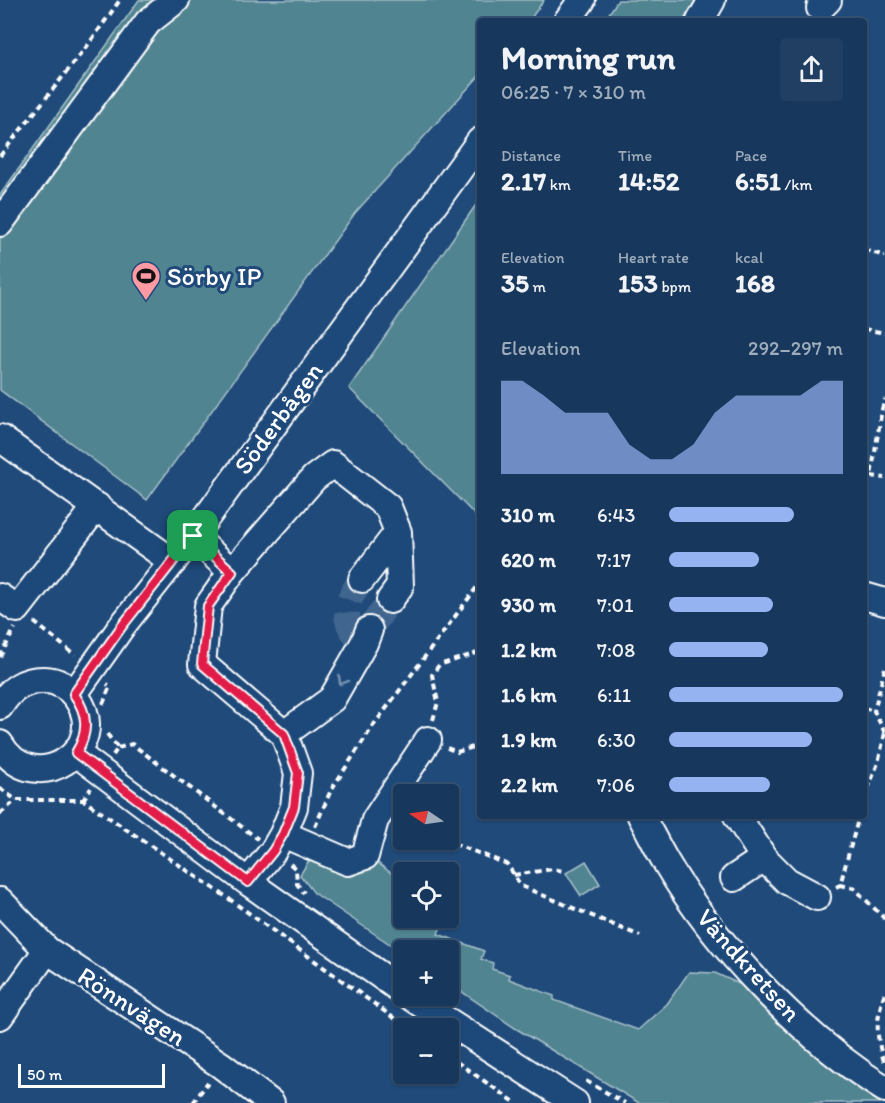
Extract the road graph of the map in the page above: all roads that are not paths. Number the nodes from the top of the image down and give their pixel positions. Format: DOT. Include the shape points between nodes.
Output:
graph roads {
  1 [pos="176,0"];
  2 [pos="582,0"];
  3 [pos="712,0"];
  4 [pos="569,18"];
  5 [pos="702,18"];
  6 [pos="477,145"];
  7 [pos="0,223"];
  8 [pos="0,438"];
  9 [pos="97,506"];
  10 [pos="398,532"];
  11 [pos="193,536"];
  12 [pos="173,562"];
  13 [pos="232,572"];
  14 [pos="362,579"];
  15 [pos="0,597"];
  16 [pos="867,598"];
  17 [pos="390,600"];
  18 [pos="885,602"];
  19 [pos="363,636"];
  20 [pos="74,694"];
  21 [pos="2,698"];
  22 [pos="284,734"];
  23 [pos="428,740"];
  24 [pos="76,753"];
  25 [pos="2,754"];
  26 [pos="643,819"];
  27 [pos="739,819"];
  28 [pos="283,834"];
  29 [pos="764,858"];
  30 [pos="734,878"];
  31 [pos="248,882"];
  32 [pos="817,897"];
  33 [pos="0,901"];
  34 [pos="46,950"];
  35 [pos="393,984"];
  36 [pos="425,1006"];
  37 [pos="0,1016"];
  38 [pos="885,1089"];
  39 [pos="271,1103"];
  40 [pos="575,1103"];
  1 -- 7 [label="street" via="148,22"];
  2 -- 4 [label="street"];
  3 -- 5 [label="street"];
  6 -- 11 [label="street, Söderbågen"];
  8 -- 9 [label="street"];
  9 -- 12 [label="street"];
  9 -- 15 [label="street" via="17,609"];
  10 -- 13 [label="street" via="388,507 333,464 314,478"];
  10 -- 14 [label="street"];
  10 -- 17 [label="street" via="400,586"];
  11 -- 12 [label="street, Söderbågen"];
  11 -- 13 [label="street"];
  12 -- 20 [label="street, Söderbågen"];
  13 -- 22 [label="street" via="208,606 202,664"];
  16 -- 18 [label="street"];
  19 -- 22 [label="street, one-way" via="332,699"];
  20 -- 21 [label="street" via="62,684 32,680"];
  20 -- 24 [label="street" via="81,704 86,729"];
  22 -- 28 [label="street" via="298,773 294,807"];
  23 -- 28 [label="street" via="375,820 364,856 348,862 301,857"];
  24 -- 25 [label="street" via="50,769 20,765"];
  24 -- 31 [label="street"];
  26 -- 38 [label="street, Vändkretsen" via="686,893 740,963 810,1033"];
  27 -- 29 [label="street"];
  28 -- 31 [label="street"];
  29 -- 30 [label="street"];
  29 -- 32 [label="street" via="787,881"];
  31 -- 35 [label="street"];
  33 -- 34 [label="street, Rönnvägen"];
  34 -- 37 [label="street"];
  34 -- 39 [label="street, Rönnvägen"];
  36 -- 40 [label="street"];
}
